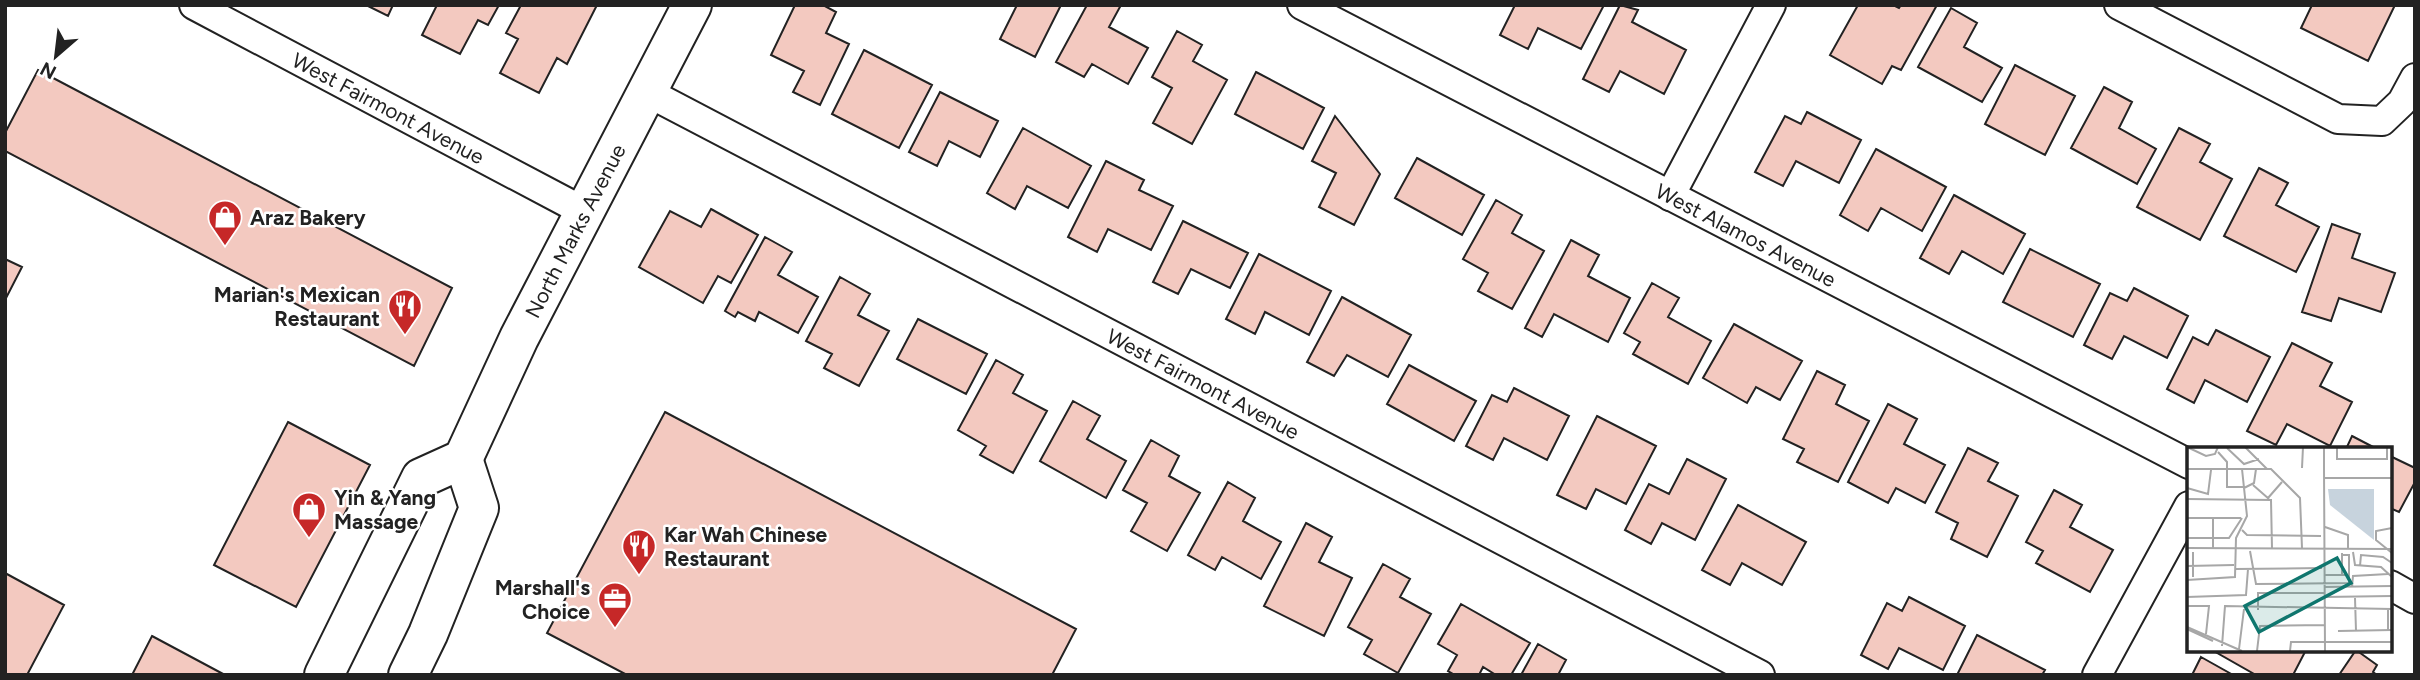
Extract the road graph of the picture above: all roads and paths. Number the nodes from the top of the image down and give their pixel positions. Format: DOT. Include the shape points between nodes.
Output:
graph roads {
  1 [pos="194,5"];
  2 [pos="692,5"];
  3 [pos="1302,5"];
  4 [pos="1771,5"];
  5 [pos="2119,5"];
  6 [pos="2415,78"];
  7 [pos="647,92"];
  8 [pos="1670,196"];
  9 [pos="585,212"];
  10 [pos="463,459"];
  11 [pos="2187,463"];
  12 [pos="2187,510"];
  13 [pos="2392,586"];
  14 [pos="2415,599"];
  15 [pos="324,675"];
  16 [pos="408,675"];
  17 [pos="1760,675"];
  18 [pos="2097,675"];
  1 -- 9 [label="street, West Fairmont Avenue"];
  2 -- 7 [label="main road, North Marks Avenue"];
  3 -- 8 [label="street, West Alamos Avenue"];
  4 -- 8 [label="street"];
  5 -- 6 [label="street" via="2338,120 2382,121 2402,103"];
  7 -- 9 [label="main road, North Marks Avenue"];
  7 -- 17 [label="street, West Fairmont Avenue"];
  8 -- 11 [label="street, West Alamos Avenue"];
  9 -- 10 [label="main road, North Marks Avenue"];
  10 -- 15 [label="main road" via="421,478"];
  10 -- 16 [label="main road" via="479,508"];
  12 -- 18 [label="street"];
  13 -- 14 [label="street"];
}
